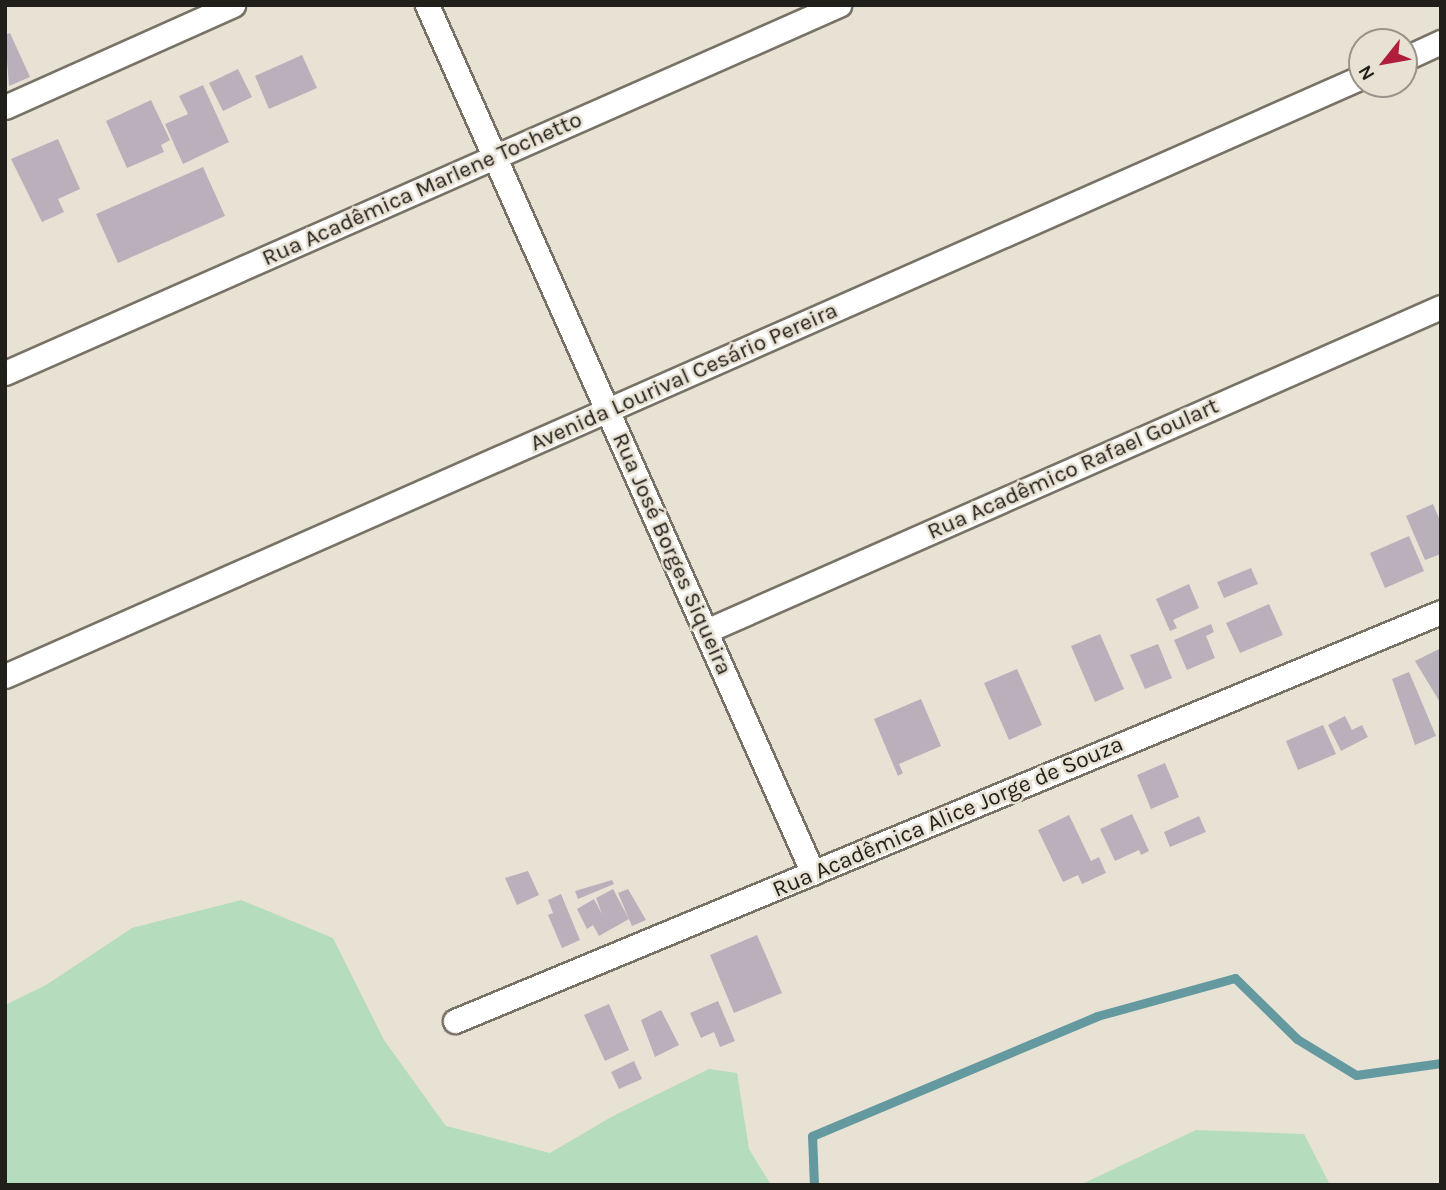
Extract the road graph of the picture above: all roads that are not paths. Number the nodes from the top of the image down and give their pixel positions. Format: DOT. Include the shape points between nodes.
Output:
graph roads {
  1 [pos="233,5"];
  2 [pos="427,5"];
  3 [pos="839,5"];
  4 [pos="1441,43"];
  5 [pos="1418,53"];
  6 [pos="1348,83"];
  7 [pos="5,107"];
  8 [pos="495,157"];
  9 [pos="1441,307"];
  10 [pos="5,373"];
  11 [pos="608,410"];
  12 [pos="1441,612"];
  13 [pos="706,631"];
  14 [pos="5,676"];
  15 [pos="813,873"];
  16 [pos="455,1021"];
  1 -- 7 [label="street"];
  2 -- 8 [label="street, Rua José Borges Siqueira"];
  3 -- 8 [label="street, Rua Acadêmica Marlene Tochetto"];
  4 -- 5 [label="street"];
  6 -- 11 [label="street, Avenida Lourival Cesário Pereira"];
  8 -- 10 [label="street, Rua Acadêmica Marlene Tochetto"];
  8 -- 11 [label="street, Rua José Borges Siqueira"];
  9 -- 13 [label="street, Rua Acadêmico Rafael Goulart"];
  11 -- 13 [label="street, Rua José Borges Siqueira"];
  11 -- 14 [label="street, Avenida Lourival Cesário Pereira"];
  12 -- 15 [label="street, Rua Acadêmica Alice Jorge de Souza"];
  13 -- 15 [label="street, Rua José Borges Siqueira"];
  15 -- 16 [label="street, Rua Acadêmica Alice Jorge de Souza"];
}
